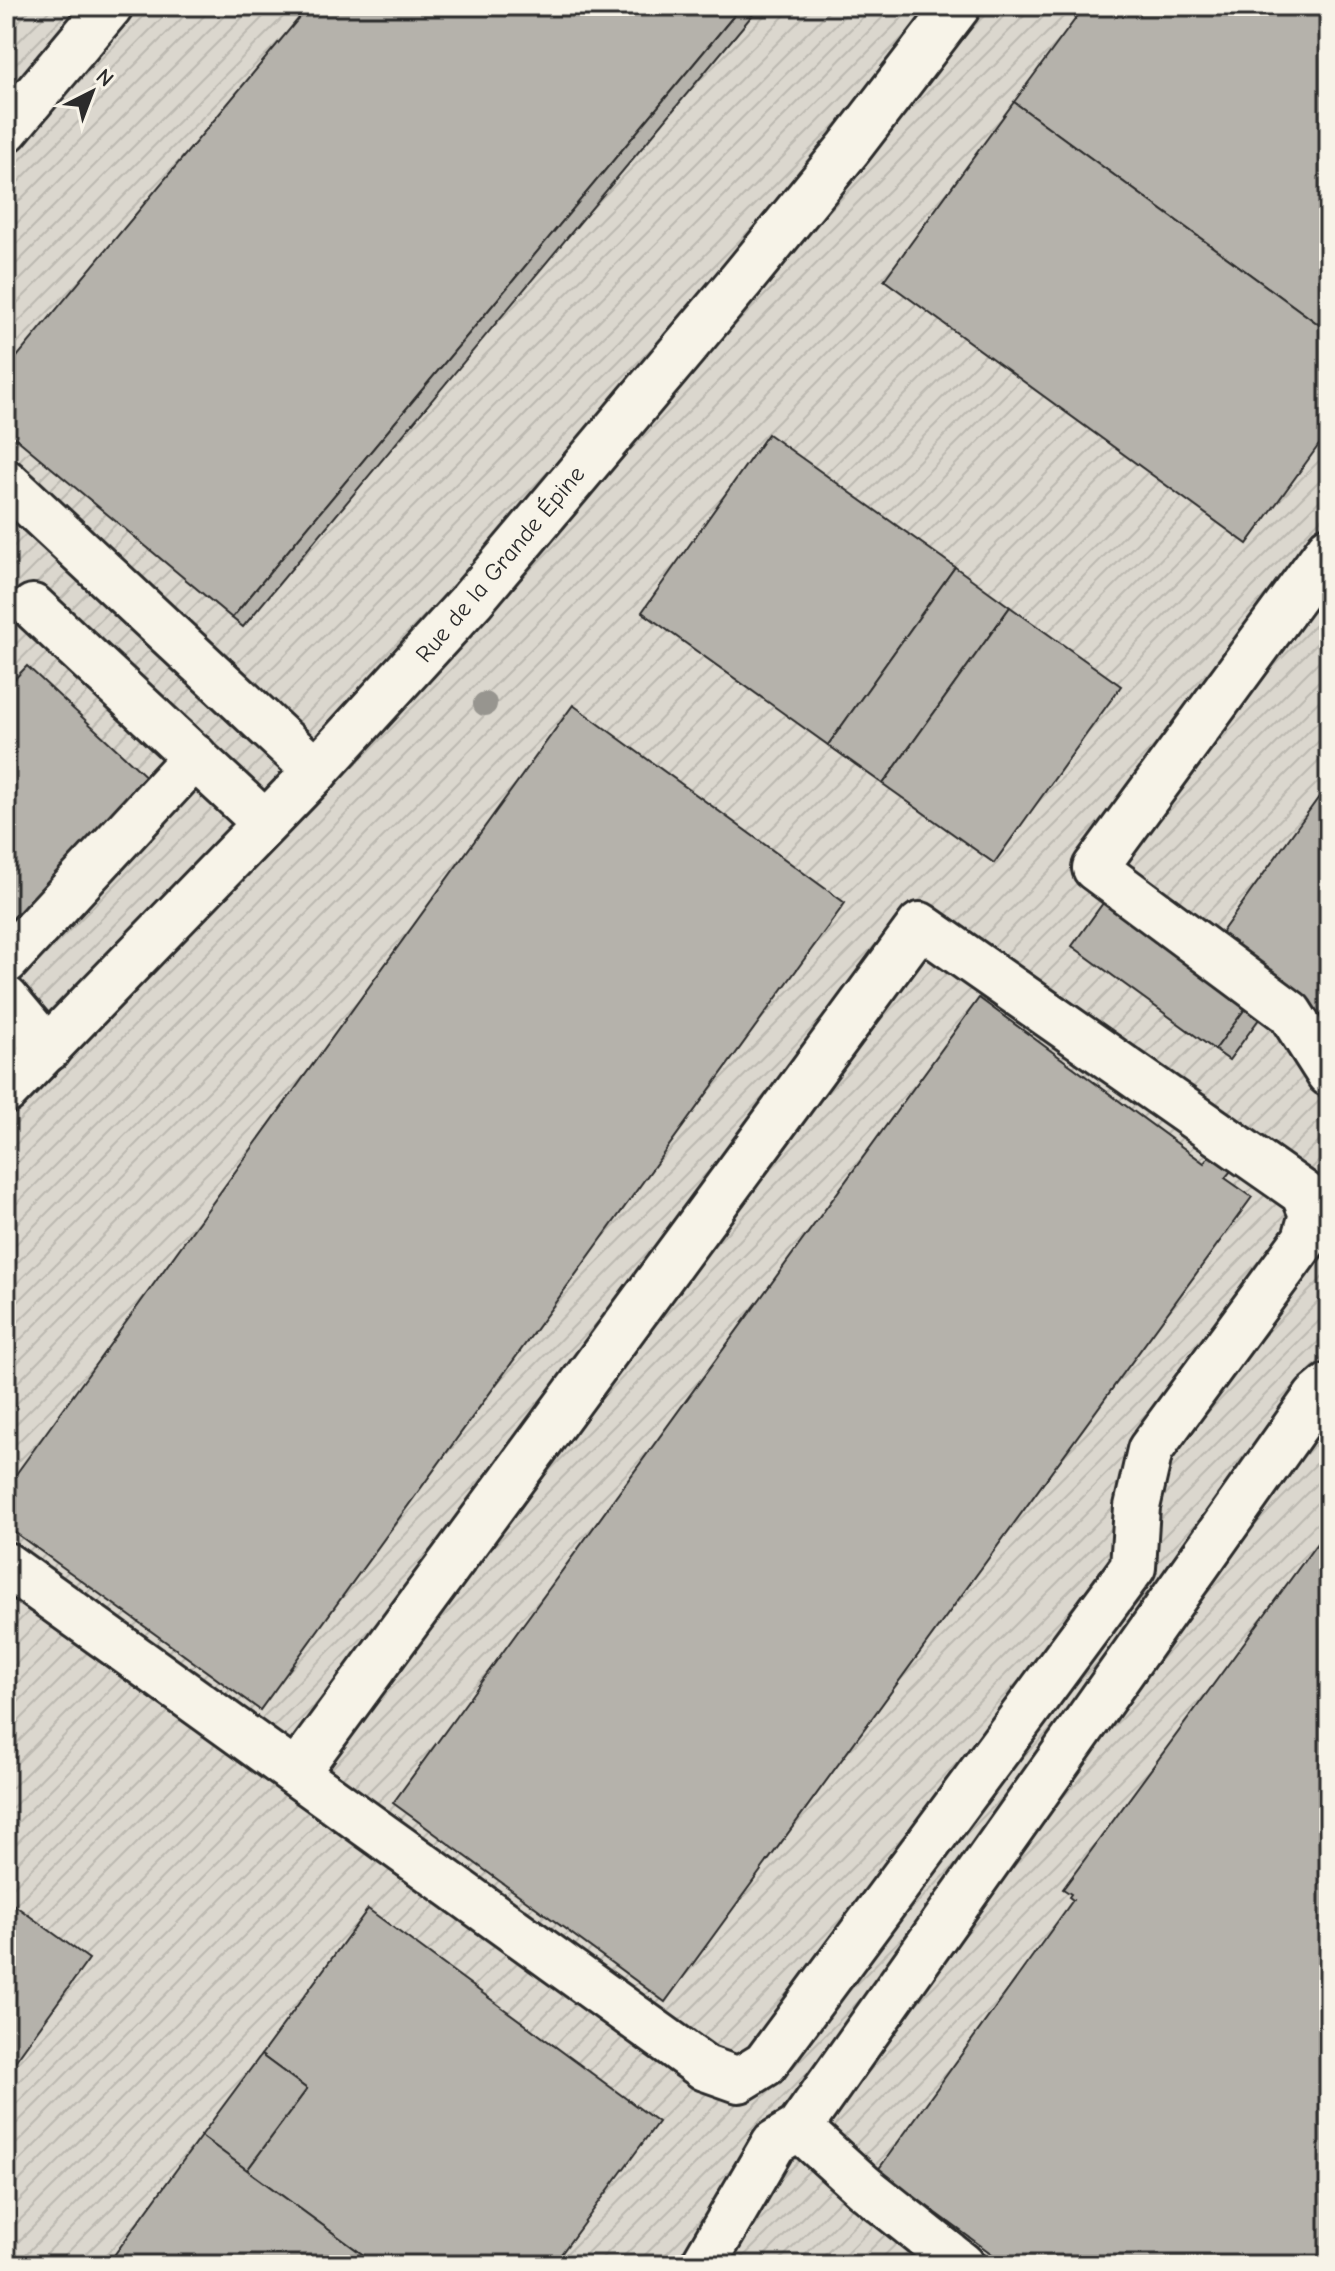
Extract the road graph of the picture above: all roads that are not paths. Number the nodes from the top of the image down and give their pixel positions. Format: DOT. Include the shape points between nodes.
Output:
graph roads {
  1 [pos="110,6"];
  2 [pos="958,6"];
  3 [pos="6,130"];
  4 [pos="6,482"];
  5 [pos="1329,549"];
  6 [pos="33,607"];
  7 [pos="195,757"];
  8 [pos="316,771"];
  9 [pos="265,823"];
  10 [pos="6,961"];
  11 [pos="6,999"];
  12 [pos="48,1049"];
  13 [pos="1329,1074"];
  14 [pos="6,1091"];
  15 [pos="1329,1386"];
  16 [pos="6,1565"];
  17 [pos="296,1773"];
  18 [pos="799,2128"];
  19 [pos="864,2187"];
  20 [pos="703,2265"];
  21 [pos="728,2265"];
  22 [pos="962,2265"];
  1 -- 3 [label="street"];
  2 -- 8 [label="street, Rue de la Grande Épine" via="742,279 472,600"];
  4 -- 8 [label="street"];
  5 -- 13 [label="street" via="1095,868 1290,1013"];
  6 -- 7 [label="street"];
  7 -- 9 [label="street"];
  7 -- 10 [label="street"];
  8 -- 9 [label="street, Rue de la Grande Épine"];
  9 -- 12 [label="street, Rue de la Grande Épine"];
  11 -- 12 [label="street"];
  12 -- 14 [label="street, Rue de la Grande Épine"];
  15 -- 18 [label="street" via="1316,1397"];
  16 -- 17 [label="street"];
  17 -- 17 [label="street" via="705,2068 739,2080 765,2064 1133,1567 1137,1507 1150,1450 1305,1239 1312,1214 1303,1193 920,925"];
  18 -- 19 [label="street"];
  18 -- 20 [label="street" via="774,2143"];
  19 -- 21 [label="street" via="813,2167 792,2166 778,2176"];
  19 -- 22 [label="street"];
}
